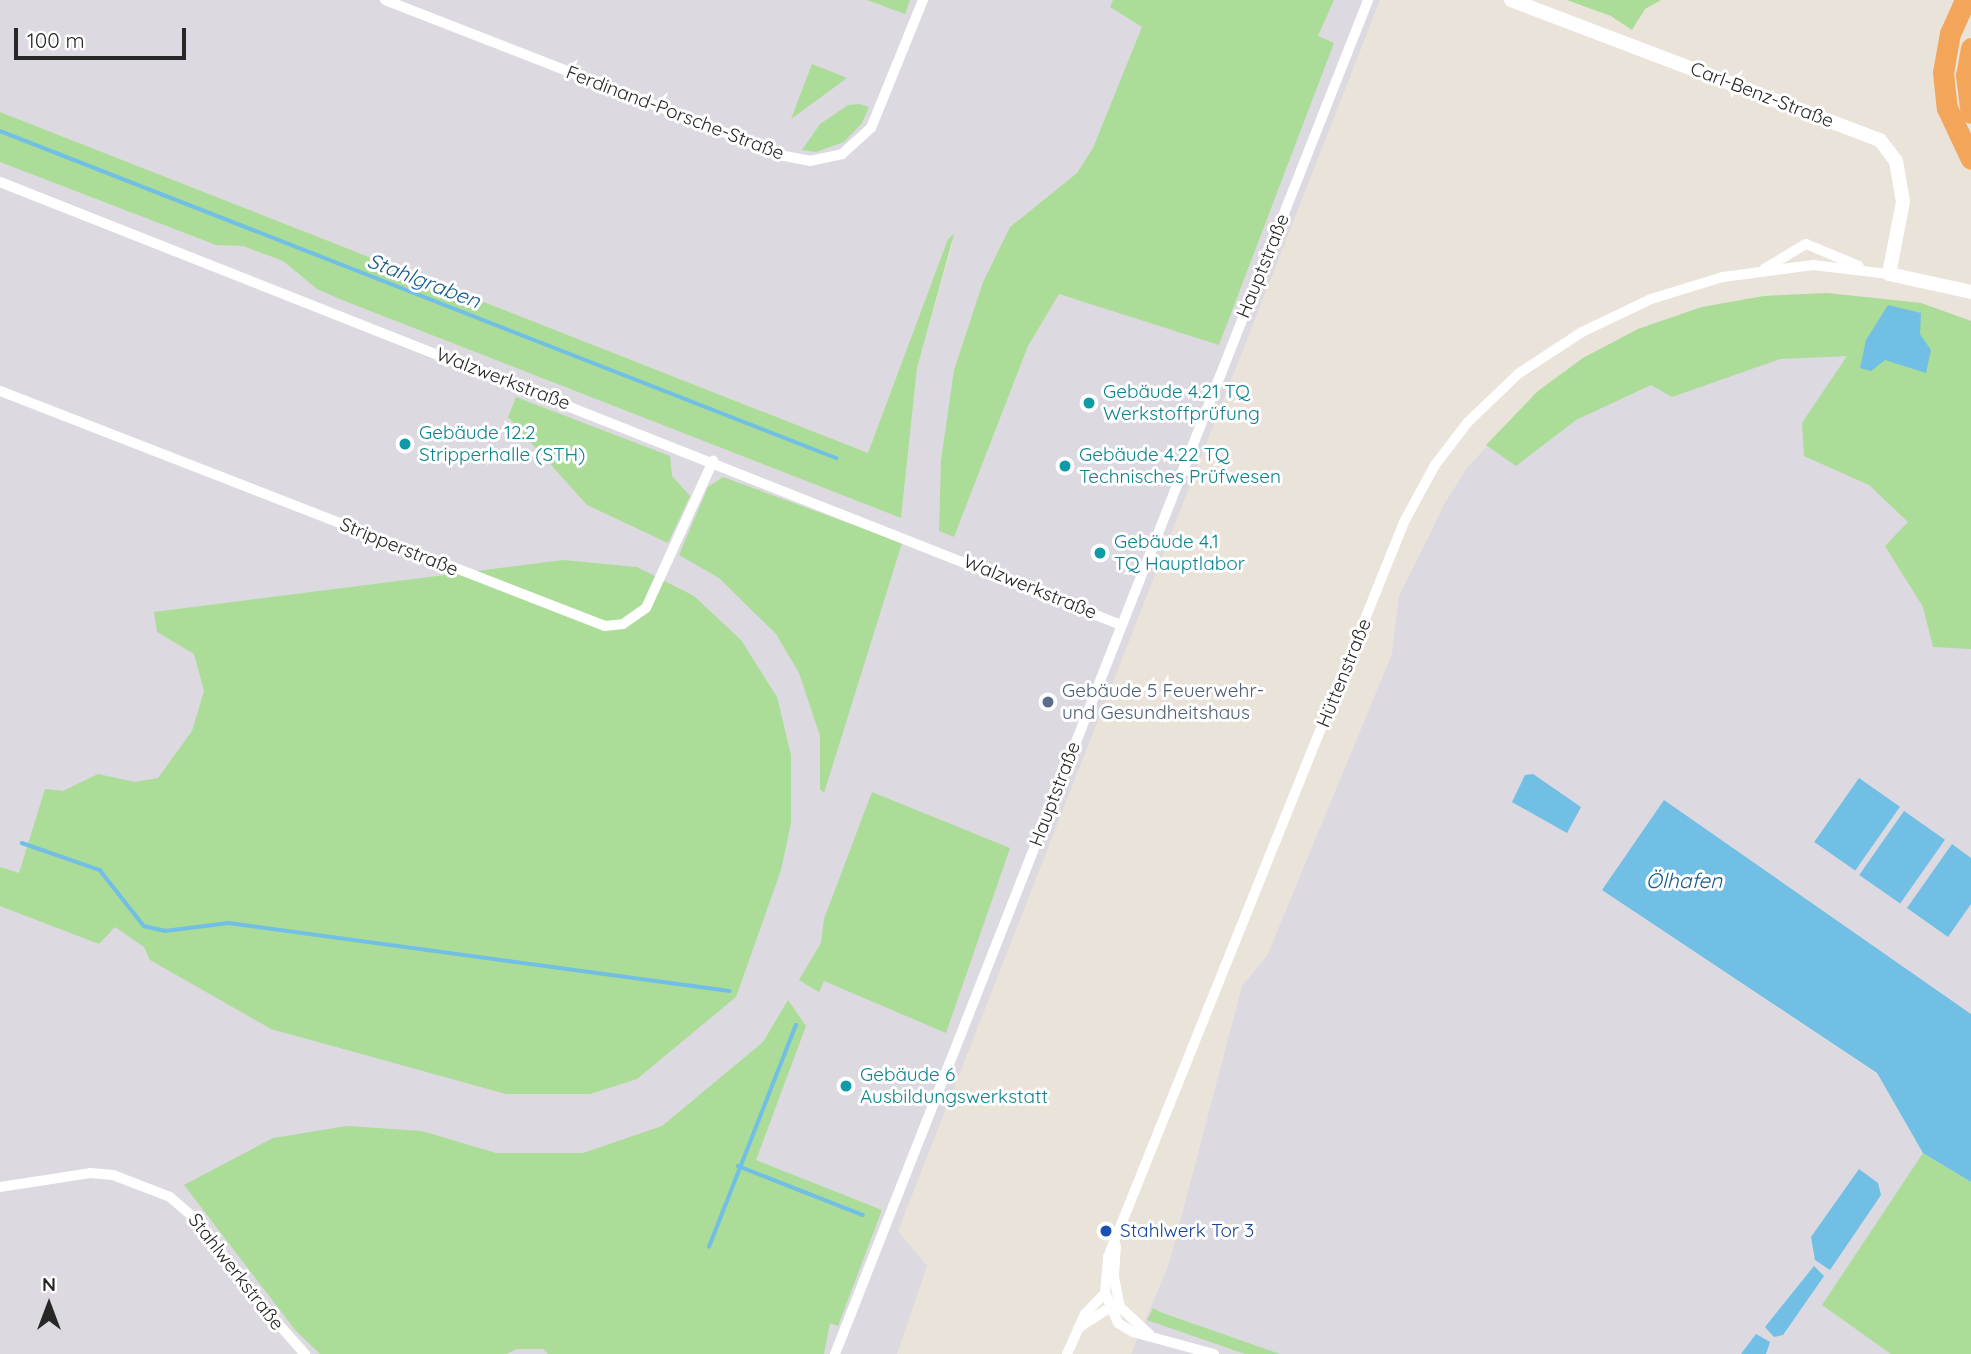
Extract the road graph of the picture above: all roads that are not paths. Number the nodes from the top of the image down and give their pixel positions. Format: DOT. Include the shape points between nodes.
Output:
graph roads {
  1 [pos="385,0"];
  2 [pos="923,0"];
  3 [pos="1368,0"];
  4 [pos="1511,0"];
  5 [pos="1965,0"];
  6 [pos="1971,48"];
  7 [pos="1971,113"];
  8 [pos="1971,159"];
  9 [pos="0,182"];
  10 [pos="1760,271"];
  11 [pos="1889,274"];
  12 [pos="1971,292"];
  13 [pos="0,391"];
  14 [pos="713,461"];
  15 [pos="1121,625"];
  16 [pos="0,1187"];
  17 [pos="1116,1246"];
  18 [pos="1105,1293"];
  19 [pos="1118,1298"];
  20 [pos="1111,1310"];
  21 [pos="1079,1328"];
  22 [pos="1151,1336"];
  23 [pos="1067,1353"];
  24 [pos="305,1354"];
  25 [pos="835,1354"];
  26 [pos="1214,1354"];
  1 -- 2 [label="street, Ferdinand-Porsche-Straße" via="785,156 810,161 842,154 871,128"];
  3 -- 15 [label="street, Hauptstraße"];
  4 -- 11 [label="street, Carl-Benz-Straße" via="1880,140 1892,154 1903,202"];
  5 -- 8 [label="highway" via="1951,33 1943,72 1947,108"];
  6 -- 7 [label="highway" via="1966,75"];
  9 -- 14 [label="street, Walzwerkstraße"];
  10 -- 11 [label="street, Hüttenstraße" via="1813,265"];
  10 -- 11 [label="street, Hüttenstraße" via="1806,244 1848,263"];
  10 -- 17 [label="street, Hüttenstraße" via="1687,286 1582,332 1493,395 1435,465 1404,522"];
  11 -- 12 [label="street, Hüttenstraße"];
  13 -- 14 [label="street, Stripperstraße" via="605,626 623,624 646,608"];
  14 -- 15 [label="street, Walzwerkstraße"];
  15 -- 25 [label="street, Hauptstraße"];
  16 -- 24 [label="street, Stahlwerkstraße" via="90,1173 113,1175 170,1197 200,1223 243,1284"];
  17 -- 18 [label="street, Hüttenstraße" via="1108,1257"];
  17 -- 19 [label="street, Hüttenstraße"];
  18 -- 20 [label="street, Hüttenstraße"];
  18 -- 21 [label="street"];
  19 -- 20 [label="street"];
  19 -- 22 [label="street" via="1129,1319"];
  20 -- 21 [label="street"];
  20 -- 22 [label="street" via="1126,1328"];
  21 -- 23 [label="street"];
  22 -- 26 [label="street"];
}
